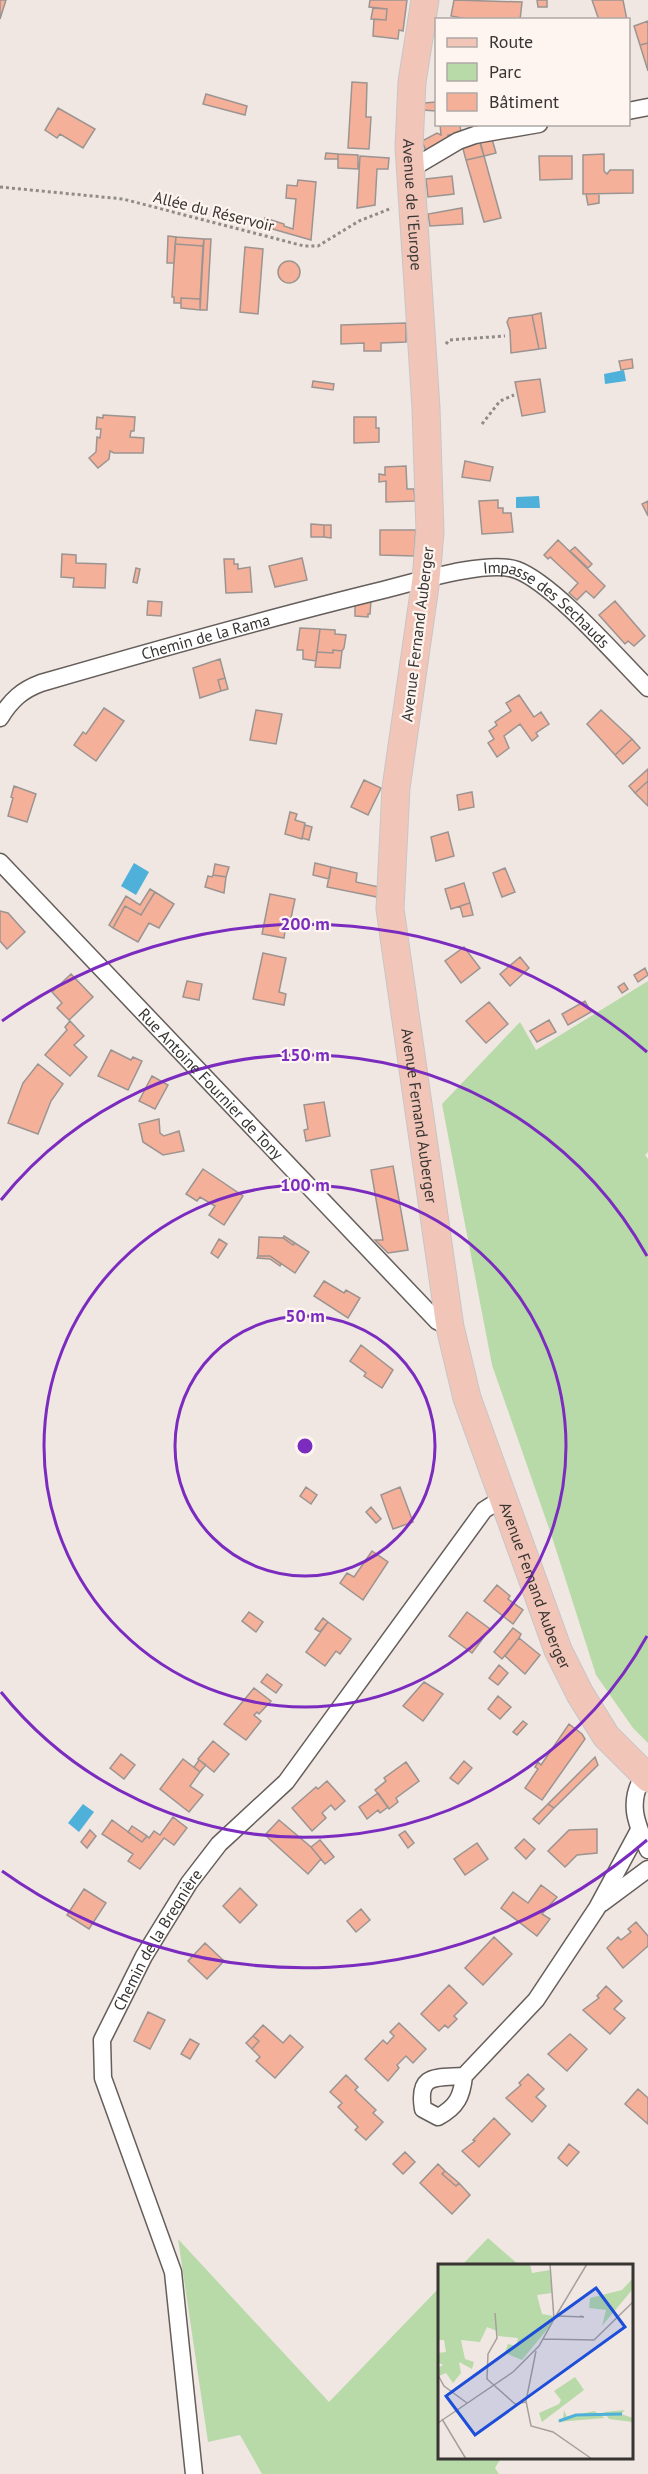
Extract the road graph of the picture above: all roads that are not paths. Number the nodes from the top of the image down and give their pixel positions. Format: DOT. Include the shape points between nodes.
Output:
graph roads {
  1 [pos="425,0"];
  2 [pos="648,107"];
  3 [pos="630,111"];
  4 [pos="527,126"];
  5 [pos="410,170"];
  6 [pos="426,408"];
  7 [pos="426,579"];
  8 [pos="648,688"];
  9 [pos="0,718"];
  10 [pos="0,862"];
  11 [pos="450,1327"];
  12 [pos="503,1498"];
  13 [pos="646,1776"];
  14 [pos="639,1830"];
  15 [pos="648,1850"];
  16 [pos="648,1869"];
  17 [pos="597,1908"];
  18 [pos="464,2076"];
  19 [pos="194,2474"];
  1 -- 5 [label="main road, Avenue de l'Europe" via="412,82"];
  2 -- 3 [label="street"];
  4 -- 5 [label="street" via="475,135"];
  5 -- 6 [label="main road, Avenue de l'Europe"];
  6 -- 7 [label="main road, Avenue Fernand Auberger" via="430,532"];
  7 -- 8 [label="street, Impasse des Sechauds" via="495,566 517,570 559,599"];
  7 -- 9 [label="street, Chemin de la Rama" via="254,621 41,683 17,696"];
  7 -- 11 [label="main road, Avenue Fernand Auberger" via="396,788 390,909"];
  10 -- 11 [label="street, Rue Antoine Fournier de Tony" via="437,1321"];
  11 -- 12 [label="main road, Avenue Fernand Auberger" via="467,1398"];
  12 -- 13 [label="main road, Avenue Fernand Auberger" via="558,1650 580,1694 606,1736"];
  12 -- 19 [label="street, Chemin de la Bregnière" via="484,1510 286,1782 219,1844 189,1883 144,1956 102,2040 103,2078 173,2272"];
  13 -- 14 [label="street" via="633,1798"];
  14 -- 15 [label="street"];
  14 -- 17 [label="street"];
  16 -- 17 [label="street"];
  17 -- 18 [label="street" via="536,2000"];
}
